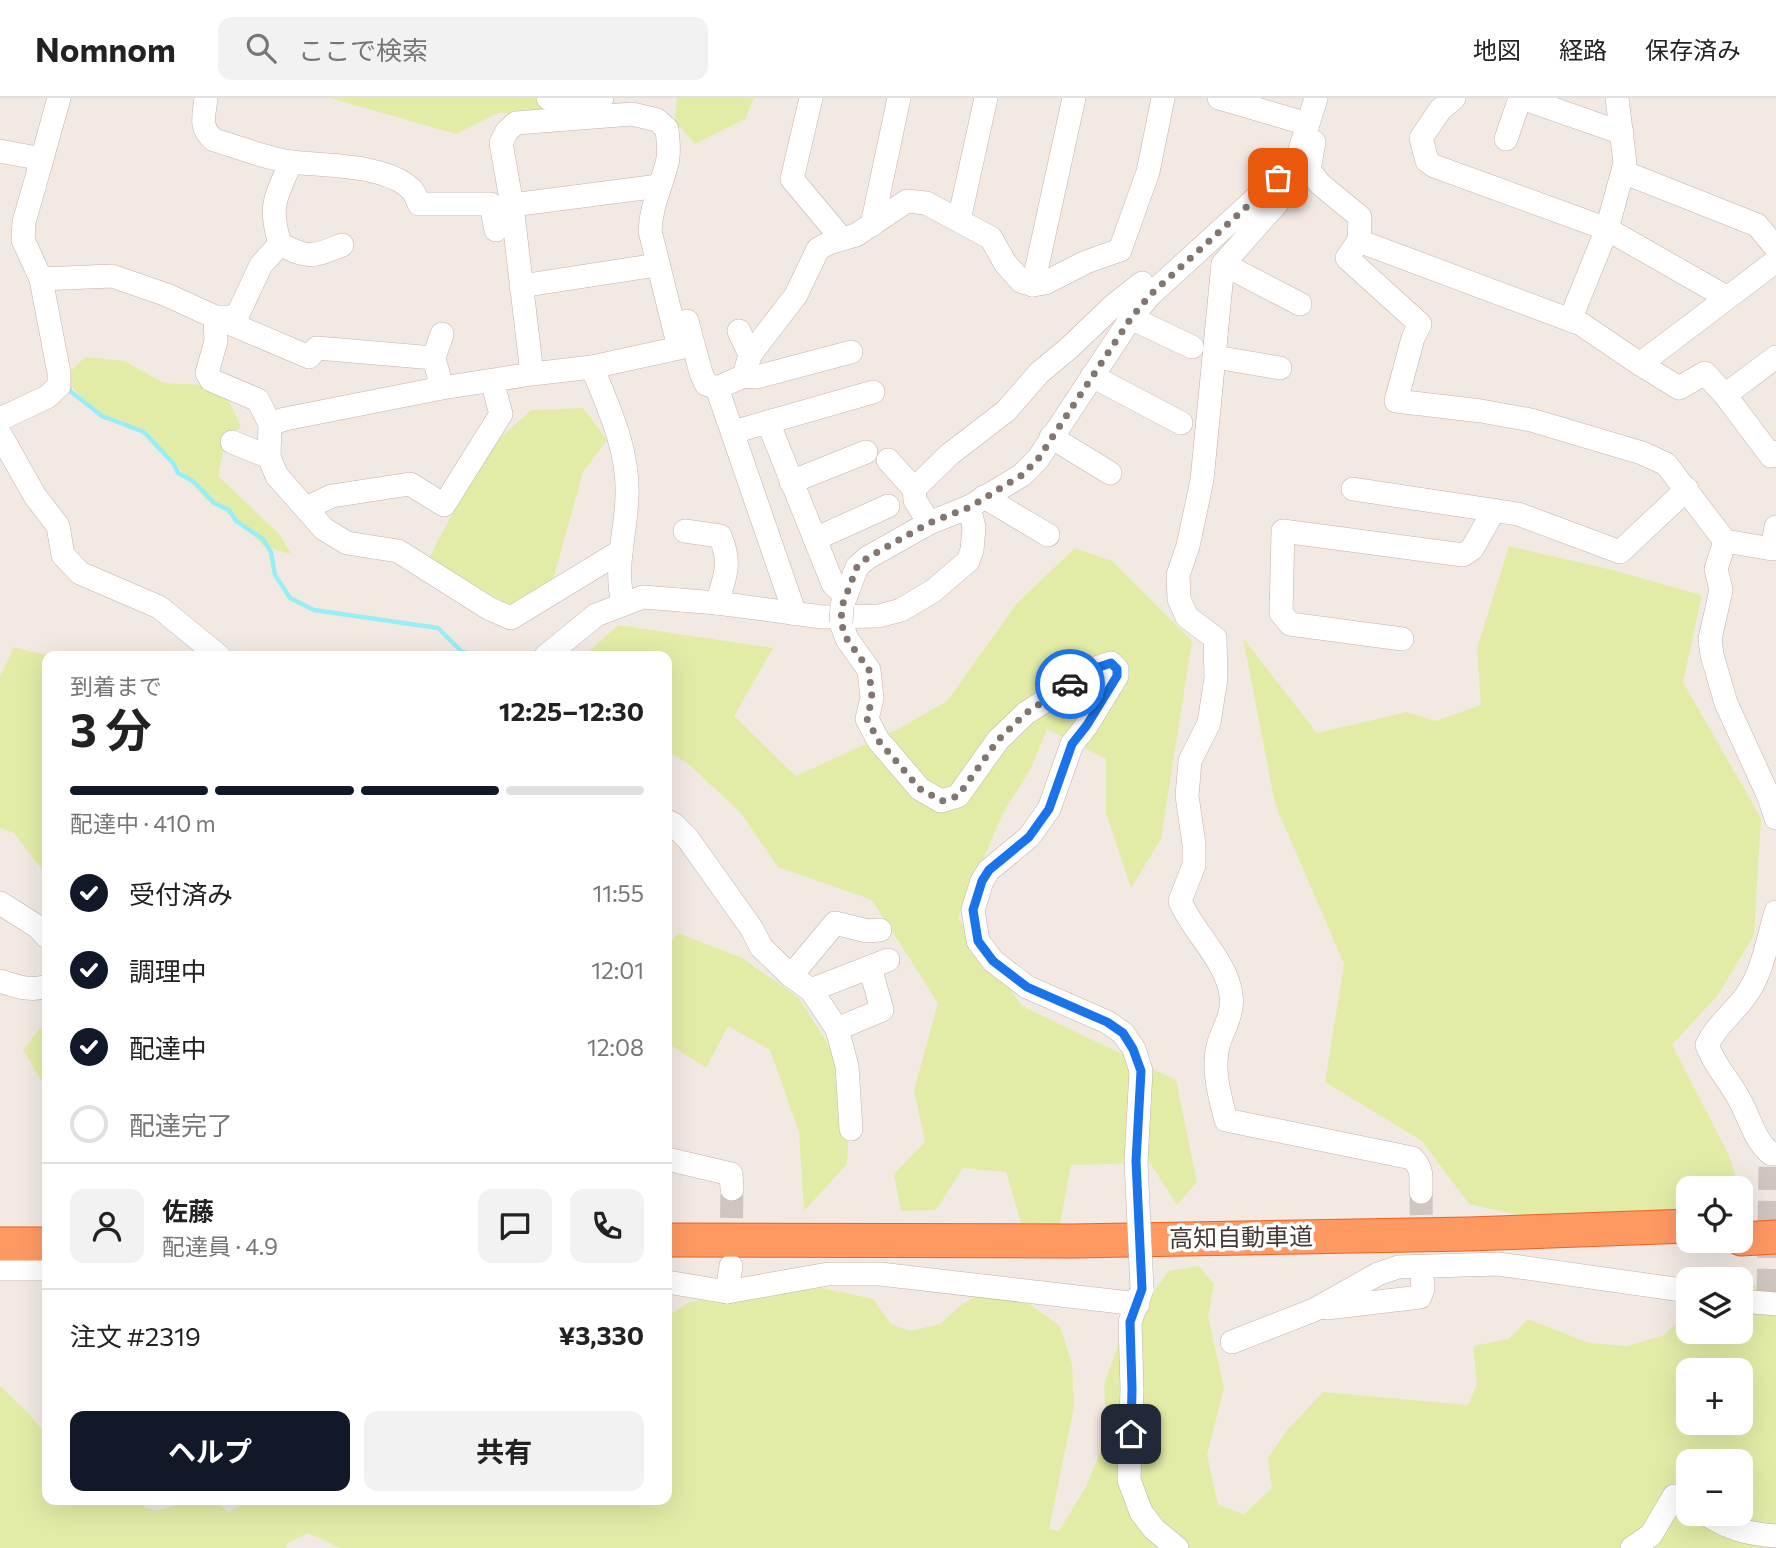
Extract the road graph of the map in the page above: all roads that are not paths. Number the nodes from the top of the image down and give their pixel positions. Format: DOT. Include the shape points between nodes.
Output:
graph roads {
  1 [pos="59,98"];
  2 [pos="206,98"];
  3 [pos="602,98"];
  4 [pos="811,98"];
  5 [pos="899,98"];
  6 [pos="986,98"];
  7 [pos="1073,98"];
  8 [pos="1163,98"];
  9 [pos="1219,98"];
  10 [pos="1454,98"];
  11 [pos="1521,98"];
  12 [pos="1617,98"];
  13 [pos="554,99"];
  14 [pos="1313,110"];
  15 [pos="1622,134"];
  16 [pos="1506,139"];
  17 [pos="0,151"];
  18 [pos="42,159"];
  19 [pos="1297,161"];
  20 [pos="291,162"];
  21 [pos="1623,172"];
  22 [pos="659,186"];
  23 [pos="512,205"];
  24 [pos="960,220"];
  25 [pos="872,225"];
  26 [pos="1607,229"];
  27 [pos="496,230"];
  28 [pos="842,239"];
  29 [pos="1359,242"];
  30 [pos="280,244"];
  31 [pos="342,246"];
  32 [pos="1776,248"];
  33 [pos="1120,250"];
  34 [pos="1776,261"];
  35 [pos="1223,264"];
  36 [pos="657,265"];
  37 [pos="40,279"];
  38 [pos="1032,285"];
  39 [pos="520,286"];
  40 [pos="678,287"];
  41 [pos="1146,289"];
  42 [pos="1726,299"];
  43 [pos="1300,304"];
  44 [pos="215,317"];
  45 [pos="1131,318"];
  46 [pos="1570,320"];
  47 [pos="739,331"];
  48 [pos="442,334"];
  49 [pos="1192,347"];
  50 [pos="851,352"];
  51 [pos="1215,357"];
  52 [pos="434,358"];
  53 [pos="1776,358"];
  54 [pos="1640,364"];
  55 [pos="747,366"];
  56 [pos="592,367"];
  57 [pos="1280,368"];
  58 [pos="531,374"];
  59 [pos="1092,376"];
  60 [pos="492,380"];
  61 [pos="442,388"];
  62 [pos="717,388"];
  63 [pos="873,392"];
  64 [pos="1725,395"];
  65 [pos="0,419"];
  66 [pos="768,422"];
  67 [pos="1181,423"];
  68 [pos="270,424"];
  69 [pos="733,432"];
  70 [pos="0,434"];
  71 [pos="1051,437"];
  72 [pos="232,442"];
  73 [pos="1776,452"];
  74 [pos="269,457"];
  75 [pos="1110,473"];
  76 [pos="791,482"];
  77 [pos="914,489"];
  78 [pos="1353,489"];
  79 [pos="1686,489"];
  80 [pos="977,502"];
  81 [pos="888,506"];
  82 [pos="306,508"];
  83 [pos="1494,510"];
  84 [pos="929,523"];
  85 [pos="1776,527"];
  86 [pos="685,531"];
  87 [pos="1048,535"];
  88 [pos="815,539"];
  89 [pos="1725,541"];
  90 [pos="621,551"];
  91 [pos="623,603"];
  92 [pos="717,603"];
  93 [pos="843,609"];
  94 [pos="795,614"];
  95 [pos="1402,639"];
  96 [pos="213,651"];
  97 [pos="552,651"];
  98 [pos="1776,818"];
  99 [pos="672,824"];
  100 [pos="0,903"];
  101 [pos="1776,912"];
  102 [pos="880,930"];
  103 [pos="42,931"];
  104 [pos="791,976"];
  105 [pos="0,981"];
  106 [pos="42,988"];
  107 [pos="811,990"];
  108 [pos="837,1029"];
  109 [pos="851,1129"];
  110 [pos="1772,1158"];
  111 [pos="672,1160"];
  112 [pos="732,1189"];
  113 [pos="1421,1192"];
  114 [pos="1776,1223"];
  115 [pos="1753,1224"];
  116 [pos="1676,1226"];
  117 [pos="0,1228"];
  118 [pos="42,1228"];
  119 [pos="1776,1237"];
  120 [pos="1753,1238"];
  121 [pos="672,1240"];
  122 [pos="1676,1240"];
  123 [pos="0,1244"];
  124 [pos="42,1244"];
  125 [pos="672,1254"];
  126 [pos="731,1266"];
  127 [pos="0,1269"];
  128 [pos="42,1269"];
  129 [pos="1422,1275"];
  130 [pos="672,1283"];
  131 [pos="1676,1289"];
  132 [pos="727,1292"];
  133 [pos="1140,1297"];
  134 [pos="1771,1300"];
  135 [pos="1753,1301"];
  136 [pos="1314,1310"];
  137 [pos="1232,1342"];
  138 [pos="1676,1497"];
  139 [pos="1727,1526"];
  140 [pos="1776,1536"];
  141 [pos="1177,1548"];
  142 [pos="1632,1548"];
  1 -- 18 [label="street"];
  2 -- 20 [label="street" via="205,132 214,140"];
  3 -- 13 [label="street"];
  4 -- 28 [label="street" via="792,179"];
  5 -- 25 [label="street"];
  6 -- 24 [label="street"];
  7 -- 38 [label="street"];
  8 -- 33 [label="street" via="1148,173"];
  9 -- 14 [label="street"];
  10 -- 26 [label="street" via="1421,138 1427,161"];
  11 -- 15 [label="street"];
  11 -- 16 [label="street"];
  12 -- 15 [label="street"];
  14 -- 19 [label="street"];
  14 -- 29 [label="street" via="1322,112 1309,170 1360,217"];
  15 -- 21 [label="street"];
  17 -- 18 [label="street"];
  18 -- 37 [label="street" via="23,240"];
  19 -- 35 [label="street" via="1278,202"];
  19 -- 41 [label="street"];
  20 -- 27 [label="street" via="359,168 395,179 413,190 419,204 491,204"];
  20 -- 30 [label="street" via="274,202 273,220"];
  21 -- 26 [label="street"];
  21 -- 32 [label="street" via="1757,225"];
  22 -- 23 [label="street"];
  22 -- 23 [label="street" via="669,146 667,129 657,120 632,114 516,123 501,143"];
  22 -- 36 [label="street" via="650,212"];
  23 -- 39 [label="street"];
  24 -- 25 [label="street" via="926,203 907,201"];
  24 -- 38 [label="street" via="991,238 1004,263 1021,281"];
  25 -- 28 [label="street"];
  26 -- 42 [label="street"];
  26 -- 46 [label="street"];
  28 -- 55 [label="street" via="818,249 796,295"];
  29 -- 46 [label="street"];
  29 -- 79 [label="street" via="1347,258 1420,324 1396,401 1531,420 1642,453 1666,464"];
  30 -- 31 [label="street" via="303,256"];
  30 -- 44 [label="street" via="261,265 238,314"];
  33 -- 38 [label="street"];
  33 -- 41 [label="street"];
  34 -- 42 [label="street"];
  35 -- 43 [label="street"];
  35 -- 51 [label="street"];
  36 -- 39 [label="street"];
  36 -- 56 [label="street" via="678,348"];
  37 -- 44 [label="street" via="112,276"];
  37 -- 65 [label="street" via="59,386 47,397"];
  39 -- 58 [label="street"];
  40 -- 62 [label="street" via="701,373 706,384"];
  41 -- 45 [label="street"];
  41 -- 77 [label="street" via="1113,306 1039,373 1006,411"];
  42 -- 54 [label="street"];
  44 -- 52 [label="street" via="309,357 317,348"];
  44 -- 68 [label="street" via="216,341 207,373 211,380 258,400"];
  45 -- 49 [label="street"];
  45 -- 59 [label="street"];
  46 -- 54 [label="street"];
  47 -- 55 [label="street"];
  48 -- 52 [label="street"];
  50 -- 55 [label="street" via="757,377"];
  51 -- 57 [label="street"];
  51 -- 113 [label="street" via="1202,480 1178,575 1179,599 1187,617 1215,638 1216,678 1209,723 1190,761 1187,796 1194,866 1180,901 1231,991 1232,1007 1217,1048 1217,1089 1226,1120 1412,1158 1421,1171"];
  52 -- 61 [label="street"];
  53 -- 64 [label="street"];
  54 -- 64 [label="street" via="1679,388 1705,373"];
  55 -- 62 [label="street"];
  56 -- 58 [label="street"];
  56 -- 90 [label="street" via="620,434 628,494"];
  58 -- 60 [label="street"];
  59 -- 67 [label="street"];
  59 -- 71 [label="street"];
  60 -- 61 [label="street"];
  60 -- 82 [label="street" via="501,414 444,505 410,485 332,496"];
  61 -- 68 [label="street"];
  62 -- 69 [label="street"];
  63 -- 66 [label="street"];
  64 -- 73 [label="street" via="1771,456"];
  66 -- 69 [label="street"];
  66 -- 76 [label="street"];
  68 -- 74 [label="street"];
  69 -- 94 [label="street"];
  70 -- 96 [label="street" via="58,526 63,555 80,573 159,607"];
  71 -- 75 [label="street"];
  71 -- 80 [label="street" via="1022,475"];
  72 -- 74 [label="street"];
  74 -- 82 [label="street" via="277,476"];
  76 -- 77 [label="street" via="877,456"];
  76 -- 88 [label="street"];
  77 -- 84 [label="street" via="915,500"];
  78 -- 83 [label="street"];
  79 -- 83 [label="street" via="1620,552 1518,514"];
  79 -- 89 [label="street"];
  80 -- 84 [label="street"];
  80 -- 87 [label="street"];
  80 -- 94 [label="street" via="968,561 933,591 901,610 879,616"];
  81 -- 88 [label="street"];
  82 -- 90 [label="street" via="324,528 347,543 398,551 511,618"];
  83 -- 95 [label="street" via="1463,555 1283,531 1281,613 1290,624"];
  84 -- 93 [label="street" via="857,567"];
  85 -- 89 [label="street" via="1772,549"];
  86 -- 92 [label="street" via="720,537 724,544 727,569"];
  88 -- 93 [label="street"];
  89 -- 98 [label="street" via="1716,569 1721,590 1710,639 1712,655 1726,703"];
  90 -- 91 [label="street" via="618,583"];
  91 -- 92 [label="street" via="643,597"];
  91 -- 97 [label="street" via="596,615"];
  92 -- 94 [label="street"];
  93 -- 133 [label="street, bridge" via="847,639 869,670 872,698 867,719 878,740 920,789 942,801 958,796 998,740 1026,713 1099,667 1111,663 1117,669 1107,693 1072,744 1049,809 1029,837 989,870 973,910 978,941 993,961 1027,987 1107,1022 1123,1033 1133,1049 1141,1071 1136,1161"];
  99 -- 104 [label="street" via="688,839 761,947"];
  100 -- 103 [label="street"];
  101 -- 110 [label="street" via="1748,993 1707,1045"];
  102 -- 104 [label="street" via="835,923"];
  104 -- 107 [label="street"];
  105 -- 106 [label="street"];
  107 -- 108 [label="street"];
  107 -- 108 [label="street" via="879,963 881,1010"];
  108 -- 109 [label="street" via="847,1066"];
  111 -- 112 [label="street" via="731,1174"];
  114 -- 115 [label="highway"];
  116 -- 121 [label="highway, 高知自動車道" via="1072,1241"];
  117 -- 118 [label="highway"];
  119 -- 120 [label="highway"];
  122 -- 125 [label="highway, 高知自動車道" via="1038,1254"];
  123 -- 124 [label="highway"];
  126 -- 132 [label="street"];
  127 -- 128 [label="street"];
  129 -- 136 [label="street" via="1420,1297"];
  130 -- 132 [label="street"];
  131 -- 136 [label="street" via="1498,1264 1398,1266"];
  132 -- 133 [label="street" via="828,1274"];
  133 -- 141 [label="street" via="1130,1322 1129,1480 1141,1511"];
  134 -- 135 [label="street"];
  136 -- 137 [label="street"];
  138 -- 142 [label="street" via="1651,1535"];
  139 -- 140 [label="street" via="1745,1534"];
}
